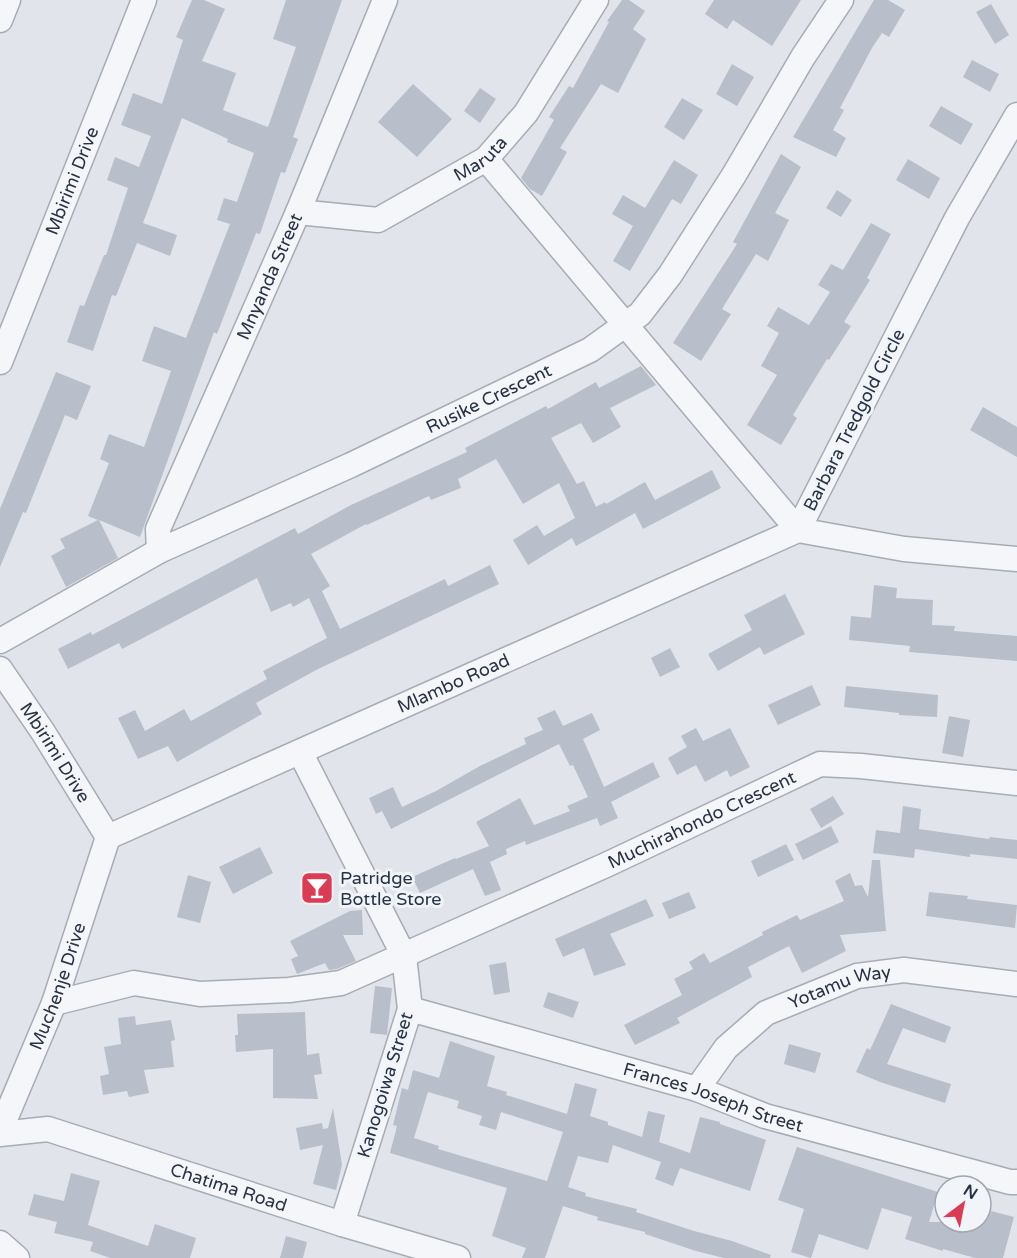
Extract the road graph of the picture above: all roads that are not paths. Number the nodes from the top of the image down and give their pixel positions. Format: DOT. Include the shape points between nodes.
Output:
graph roads {
  1 [pos="8,0"];
  2 [pos="144,0"];
  3 [pos="385,0"];
  4 [pos="596,0"];
  5 [pos="841,0"];
  6 [pos="0,20"];
  7 [pos="1017,115"];
  8 [pos="486,159"];
  9 [pos="298,212"];
  10 [pos="625,325"];
  11 [pos="0,362"];
  12 [pos="798,530"];
  13 [pos="159,551"];
  14 [pos="1017,559"];
  15 [pos="0,641"];
  16 [pos="0,669"];
  17 [pos="300,752"];
  18 [pos="1017,783"];
  19 [pos="108,837"];
  20 [pos="404,956"];
  21 [pos="1017,984"];
  22 [pos="54,1003"];
  23 [pos="410,1009"];
  24 [pos="697,1089"];
  25 [pos="0,1133"];
  26 [pos="1017,1182"];
  27 [pos="342,1224"];
  28 [pos="0,1243"];
  29 [pos="17,1258"];
  30 [pos="458,1258"];
  1 -- 6 [label="street"];
  2 -- 11 [label="street, Mbirimi Drive"];
  3 -- 9 [label="street, Mnyanda Street"];
  4 -- 8 [label="street, Maruta" via="526,113"];
  5 -- 10 [label="street, Rusike Crescent" via="670,275 640,314"];
  7 -- 12 [label="street, Barbara Tredgold Circle" via="957,218"];
  8 -- 9 [label="street, Maruta" via="378,220"];
  8 -- 10 [label="street"];
  9 -- 13 [label="street, Mnyanda Street" via="158,529"];
  10 -- 12 [label="street"];
  10 -- 13 [label="street, Rusike Crescent" via="590,350 351,465"];
  12 -- 14 [label="street, Barbara Tredgold Circle" via="904,549"];
  12 -- 17 [label="street, Mlambo Road"];
  13 -- 15 [label="street, Rusike Crescent"];
  16 -- 19 [label="street, Mbirimi Drive"];
  17 -- 19 [label="street, Mlambo Road"];
  17 -- 20 [label="street, Kanogoiwa Street"];
  18 -- 20 [label="street, Muchirahondo Crescent" via="820,764"];
  19 -- 22 [label="street, Muchenje Drive"];
  20 -- 22 [label="street, Muchirahondo Crescent" via="341,983 289,990 200,994 134,983"];
  20 -- 23 [label="street, Kanogoiwa Street"];
  21 -- 24 [label="street, Yotamu Way" via="904,970 857,976 766,1013 726,1048"];
  22 -- 25 [label="street, Muchenje Drive"];
  23 -- 24 [label="street, Frances Joseph Street"];
  23 -- 27 [label="street, Kanogoiwa Street"];
  24 -- 26 [label="street, Frances Joseph Street" via="765,1116"];
  25 -- 27 [label="street, Chatima Road" via="48,1128"];
  27 -- 30 [label="street, Chatima Road"];
  28 -- 29 [label="street"];
}
